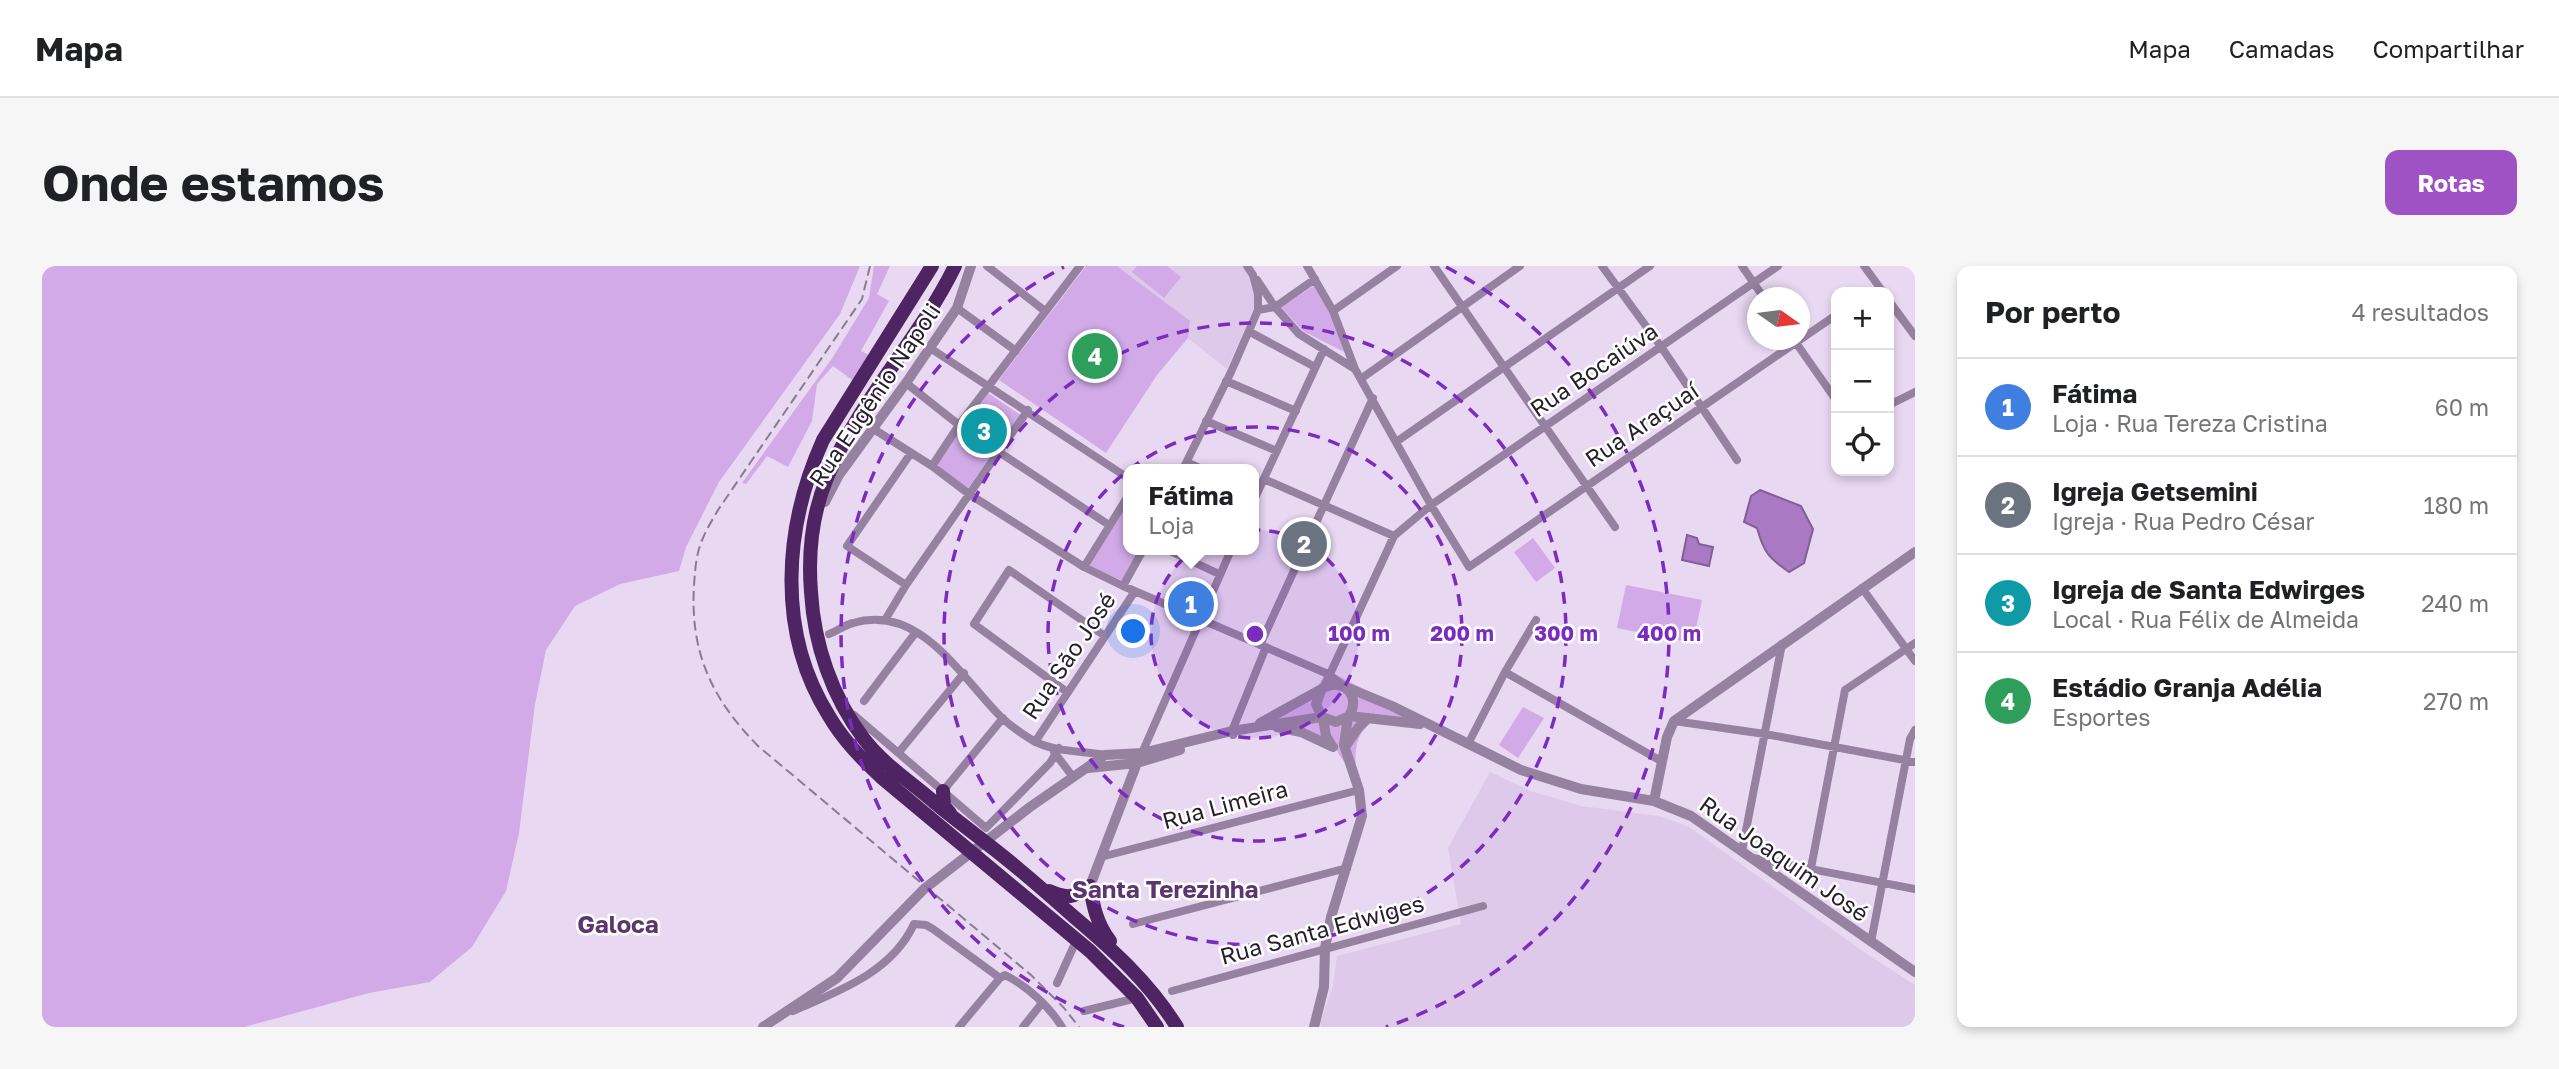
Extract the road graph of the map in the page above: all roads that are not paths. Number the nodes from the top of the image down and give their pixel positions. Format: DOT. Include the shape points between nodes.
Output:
graph roads {
  1 [pos="932,266"];
  2 [pos="955,266"];
  3 [pos="971,266"];
  4 [pos="987,266"];
  5 [pos="1066,266"];
  6 [pos="1247,266"];
  7 [pos="1307,266"];
  8 [pos="1396,266"];
  9 [pos="1434,266"];
  10 [pos="1520,266"];
  11 [pos="1602,266"];
  12 [pos="1650,266"];
  13 [pos="1742,266"];
  14 [pos="1778,266"];
  15 [pos="1864,266"];
  16 [pos="1077,269"];
  17 [pos="1253,275"];
  18 [pos="1315,279"];
  19 [pos="1754,283"];
  20 [pos="1757,287"];
  21 [pos="1875,287"];
  22 [pos="1618,288"];
  23 [pos="1462,306"];
  24 [pos="1275,307"];
  25 [pos="1894,307"];
  26 [pos="957,308"];
  27 [pos="1258,310"];
  28 [pos="1045,311"];
  29 [pos="1333,311"];
  30 [pos="1831,318"];
  31 [pos="1810,331"];
  32 [pos="1250,332"];
  33 [pos="1915,336"];
  34 [pos="930,348"];
  35 [pos="1662,348"];
  36 [pos="1324,349"];
  37 [pos="1783,350"];
  38 [pos="1801,350"];
  39 [pos="1016,351"];
  40 [pos="1503,366"];
  41 [pos="1315,367"];
  42 [pos="1355,369"];
  43 [pos="1362,378"];
  44 [pos="1226,381"];
  45 [pos="906,383"];
  46 [pos="988,387"];
  47 [pos="1915,392"];
  48 [pos="1831,393"];
  49 [pos="1373,398"];
  50 [pos="1894,402"];
  51 [pos="1702,408"];
  52 [pos="1028,411"];
  53 [pos="1296,411"];
  54 [pos="1206,421"];
  55 [pos="959,425"];
  56 [pos="1546,427"];
  57 [pos="872,428"];
  58 [pos="1396,442"];
  59 [pos="1276,451"];
  60 [pos="911,453"];
  61 [pos="999,453"];
  62 [pos="1737,460"];
  63 [pos="1185,464"];
  64 [pos="932,466"];
  65 [pos="1123,475"];
  66 [pos="1264,479"];
  67 [pos="1588,485"];
  68 [pos="1259,489"];
  69 [pos="969,494"];
  70 [pos="1123,504"];
  71 [pos="1431,505"];
  72 [pos="1323,506"];
  73 [pos="1110,525"];
  74 [pos="1615,527"];
  75 [pos="1394,536"];
  76 [pos="811,546"];
  77 [pos="1915,552"];
  78 [pos="1140,555"];
  79 [pos="1179,555"];
  80 [pos="1228,555"];
  81 [pos="1084,567"];
  82 [pos="1219,574"];
  83 [pos="906,585"];
  84 [pos="1123,586"];
  85 [pos="1863,588"];
  86 [pos="1135,591"];
  87 [pos="885,620"];
  88 [pos="1200,620"];
  89 [pos="1536,620"];
  90 [pos="916,632"];
  91 [pos="829,634"];
  92 [pos="1105,636"];
  93 [pos="1782,643"];
  94 [pos="1915,643"];
  95 [pos="1263,646"];
  96 [pos="1906,648"];
  97 [pos="1915,661"];
  98 [pos="1506,672"];
  99 [pos="964,673"];
  100 [pos="1328,674"];
  101 [pos="1345,687"];
  102 [pos="1322,690"];
  103 [pos="1067,692"];
  104 [pos="841,701"];
  105 [pos="864,701"];
  106 [pos="1322,717"];
  107 [pos="1348,717"];
  108 [pos="1003,718"];
  109 [pos="1368,718"];
  110 [pos="1674,721"];
  111 [pos="1269,725"];
  112 [pos="1428,725"];
  113 [pos="1256,726"];
  114 [pos="1915,730"];
  115 [pos="1232,733"];
  116 [pos="1765,734"];
  117 [pos="1035,742"];
  118 [pos="1468,744"];
  119 [pos="1333,747"];
  120 [pos="1345,747"];
  121 [pos="1833,748"];
  122 [pos="1055,750"];
  123 [pos="899,752"];
  124 [pos="1105,755"];
  125 [pos="1139,758"];
  126 [pos="1661,761"];
  127 [pos="1910,761"];
  128 [pos="1349,764"];
  129 [pos="1086,768"];
  130 [pos="1073,777"];
  131 [pos="1359,790"];
  132 [pos="943,791"];
  133 [pos="1654,801"];
  134 [pos="956,820"];
  135 [pos="1746,854"];
  136 [pos="1101,857"];
  137 [pos="1347,868"];
  138 [pos="1811,868"];
  139 [pos="1883,883"];
  140 [pos="1037,885"];
  141 [pos="1090,886"];
  142 [pos="1915,888"];
  143 [pos="1483,906"];
  144 [pos="1133,924"];
  145 [pos="1081,933"];
  146 [pos="1871,942"];
  147 [pos="1325,948"];
  148 [pos="1125,962"];
  149 [pos="1915,972"];
  150 [pos="1000,978"];
  151 [pos="1057,983"];
  152 [pos="1172,991"];
  153 [pos="1137,998"];
  154 [pos="1042,1003"];
  155 [pos="1084,1011"];
  156 [pos="780,1020"];
  157 [pos="763,1027"];
  158 [pos="959,1027"];
  159 [pos="1023,1027"];
  160 [pos="1062,1027"];
  161 [pos="1157,1027"];
  162 [pos="1177,1027"];
  163 [pos="1314,1027"];
  1 -- 145 [label="highway" via="823,440 809,471 793,546 793,620 802,656 827,715 855,752"];
  2 -- 76 [label="highway" via="841,448 817,506"];
  3 -- 26 [label="street, Rua Eugênio Napoli"];
  4 -- 28 [label="street"];
  5 -- 16 [label="street"];
  6 -- 17 [label="street"];
  7 -- 18 [label="street"];
  8 -- 29 [label="street"];
  9 -- 23 [label="street"];
  10 -- 23 [label="street"];
  11 -- 22 [label="street"];
  12 -- 22 [label="street"];
  13 -- 19 [label="street"];
  14 -- 19 [label="street, Rua Bocaiúva"];
  15 -- 21 [label="street"];
  16 -- 28 [label="street"];
  17 -- 24 [label="street"];
  17 -- 27 [label="street"];
  18 -- 24 [label="street"];
  18 -- 29 [label="street"];
  19 -- 20 [label="street"];
  19 -- 35 [label="street, Rua Bocaiúva"];
  22 -- 35 [label="street"];
  22 -- 40 [label="street"];
  23 -- 40 [label="street"];
  23 -- 43 [label="street"];
  24 -- 27 [label="street"];
  24 -- 36 [label="street" via="1299,334"];
  25 -- 33 [label="street"];
  26 -- 34 [label="street, Rua Eugênio Napoli"];
  26 -- 39 [label="street"];
  27 -- 32 [label="street"];
  28 -- 39 [label="street"];
  29 -- 42 [label="street"];
  30 -- 31 [label="street, Rua Araçuaí"];
  32 -- 41 [label="street"];
  32 -- 44 [label="street"];
  34 -- 45 [label="street, Rua Eugênio Napoli"];
  34 -- 46 [label="street"];
  35 -- 51 [label="street"];
  35 -- 56 [label="street, Rua Bocaiúva"];
  36 -- 41 [label="street"];
  36 -- 42 [label="street"];
  37 -- 51 [label="street, Rua Araçuaí"];
  38 -- 48 [label="street"];
  39 -- 46 [label="street"];
  40 -- 56 [label="street"];
  40 -- 58 [label="street"];
  41 -- 53 [label="street"];
  42 -- 43 [label="street"];
  43 -- 49 [label="street"];
  44 -- 53 [label="street"];
  44 -- 54 [label="street"];
  45 -- 55 [label="street"];
  45 -- 57 [label="street, Rua Eugênio Napoli"];
  46 -- 52 [label="street"];
  46 -- 55 [label="street"];
  47 -- 50 [label="street"];
  49 -- 58 [label="street"];
  49 -- 72 [label="street"];
  51 -- 62 [label="street"];
  51 -- 67 [label="street, Rua Araçuaí"];
  52 -- 61 [label="street"];
  52 -- 65 [label="street"];
  53 -- 59 [label="street"];
  54 -- 59 [label="street"];
  54 -- 63 [label="street"];
  55 -- 64 [label="street"];
  56 -- 67 [label="street"];
  56 -- 71 [label="street, Rua Bocaiúva"];
  57 -- 60 [label="street"];
  57 -- 76 [label="street, Rua Eugênio Napoli" via="829,492"];
  58 -- 71 [label="street"];
  59 -- 66 [label="street"];
  60 -- 64 [label="street"];
  60 -- 83 [label="street" via="847,546"];
  61 -- 69 [label="street"];
  61 -- 73 [label="street"];
  64 -- 69 [label="street"];
  66 -- 68 [label="street"];
  66 -- 72 [label="street"];
  67 -- 71 [label="street, Rua Araçuaí" via="1469,567"];
  67 -- 74 [label="street"];
  69 -- 81 [label="street"];
  69 -- 83 [label="street"];
  70 -- 73 [label="street"];
  71 -- 75 [label="street, Rua Bocaiúva"];
  72 -- 75 [label="street"];
  72 -- 95 [label="street"];
  73 -- 81 [label="street"];
  75 -- 100 [label="street"];
  76 -- 104 [label="highway" via="812,613 820,649"];
  77 -- 85 [label="street"];
  78 -- 84 [label="street"];
  79 -- 82 [label="street"];
  80 -- 82 [label="street"];
  81 -- 84 [label="street"];
  82 -- 88 [label="street"];
  83 -- 87 [label="street"];
  84 -- 86 [label="street"];
  85 -- 93 [label="street"];
  85 -- 96 [label="street"];
  86 -- 88 [label="street"];
  86 -- 92 [label="street, Rua São José"];
  87 -- 90 [label="street"];
  87 -- 91 [label="street" via="854,623"];
  88 -- 95 [label="street"];
  88 -- 125 [label="street"];
  89 -- 98 [label="street"];
  90 -- 99 [label="street"];
  90 -- 105 [label="street"];
  92 -- 103 [label="street, Rua São José"];
  92 -- 103 [label="street" via="1009,570 974,624"];
  93 -- 110 [label="street"];
  93 -- 116 [label="street"];
  94 -- 96 [label="street"];
  95 -- 100 [label="street"];
  95 -- 115 [label="street"];
  96 -- 97 [label="street"];
  96 -- 121 [label="street" via="1845,690"];
  98 -- 118 [label="street"];
  98 -- 126 [label="street"];
  99 -- 108 [label="street"];
  99 -- 123 [label="street"];
  100 -- 101 [label="street"];
  100 -- 102 [label="street"];
  101 -- 102 [label="street" via="1333,684"];
  101 -- 107 [label="street" via="1354,701"];
  101 -- 112 [label="street, Rua Joaquim José"];
  102 -- 106 [label="street" via="1316,704"];
  102 -- 113 [label="street"];
  103 -- 117 [label="street, Rua São José"];
  104 -- 123 [label="street"];
  104 -- 134 [label="highway" via="866,742"];
  106 -- 107 [label="street" via="1336,722"];
  106 -- 111 [label="street"];
  106 -- 119 [label="street"];
  107 -- 109 [label="street, Rua Joaquim José"];
  107 -- 120 [label="street"];
  108 -- 117 [label="street"];
  108 -- 132 [label="street"];
  109 -- 112 [label="street, Rua Joaquim José"];
  109 -- 120 [label="street"];
  110 -- 116 [label="street"];
  110 -- 126 [label="street"];
  111 -- 113 [label="street"];
  111 -- 119 [label="street" via="1301,732"];
  112 -- 118 [label="street, Rua Joaquim José"];
  113 -- 115 [label="street"];
  114 -- 127 [label="street" via="1910,739"];
  115 -- 125 [label="street"];
  116 -- 121 [label="street"];
  116 -- 135 [label="street"];
  117 -- 122 [label="street"];
  118 -- 133 [label="street, Rua Joaquim José" via="1546,780"];
  119 -- 128 [label="street"];
  120 -- 128 [label="street"];
  121 -- 127 [label="street"];
  121 -- 138 [label="street"];
  122 -- 124 [label="street"];
  122 -- 130 [label="street"];
  122 -- 132 [label="street" via="986,828"];
  123 -- 132 [label="street"];
  124 -- 125 [label="street"];
  124 -- 129 [label="street"];
  125 -- 129 [label="street"];
  125 -- 136 [label="street"];
  126 -- 133 [label="street"];
  127 -- 139 [label="street"];
  128 -- 131 [label="street"];
  129 -- 130 [label="street"];
  130 -- 156 [label="street" via="924,889 837,978"];
  131 -- 136 [label="street, Rua Limeira"];
  131 -- 137 [label="street" via="1362,816"];
  132 -- 134 [label="highway" via="944,806"];
  133 -- 135 [label="street, Rua Joaquim José" via="1691,816"];
  134 -- 140 [label="highway"];
  135 -- 138 [label="street"];
  135 -- 146 [label="street, Rua Joaquim José"];
  136 -- 141 [label="street"];
  137 -- 144 [label="street"];
  137 -- 147 [label="street"];
  138 -- 139 [label="street"];
  139 -- 142 [label="street"];
  139 -- 146 [label="street"];
  140 -- 141 [label="highway" via="1075,897"];
  140 -- 145 [label="highway"];
  141 -- 148 [label="highway" via="1099,924"];
  143 -- 147 [label="street, Rua Santa Edwiges"];
  145 -- 148 [label="highway"];
  145 -- 151 [label="street"];
  145 -- 153 [label="highway"];
  146 -- 149 [label="street, Rua Joaquim José"];
  147 -- 152 [label="street, Rua Santa Edwiges"];
  147 -- 163 [label="street" via="1324,987"];
  148 -- 162 [label="highway" via="1160,999"];
  150 -- 154 [label="street" via="1005,975 1015,980"];
  150 -- 156 [label="street" via="933,929 914,924 873,973"];
  150 -- 158 [label="street"];
  153 -- 155 [label="street"];
  153 -- 161 [label="highway"];
  154 -- 159 [label="street"];
  154 -- 160 [label="street"];
  156 -- 157 [label="street"];
}
